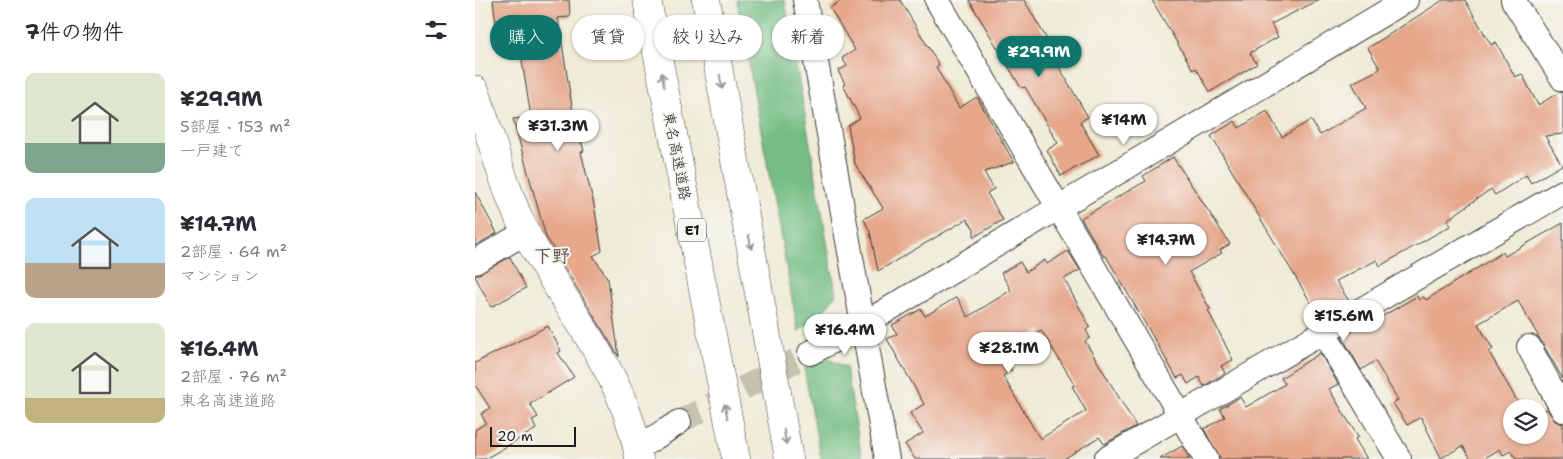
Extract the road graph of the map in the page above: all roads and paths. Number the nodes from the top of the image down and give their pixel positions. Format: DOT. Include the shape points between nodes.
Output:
graph roads {
  1 [pos="647,0"];
  2 [pos="706,0"];
  3 [pos="805,0"];
  4 [pos="937,0"];
  5 [pos="1406,0"];
  6 [pos="1517,1"];
  7 [pos="1563,79"];
  8 [pos="475,90"];
  9 [pos="1563,192"];
  10 [pos="1057,208"];
  11 [pos="526,232"];
  12 [pos="475,262"];
  13 [pos="862,325"];
  14 [pos="1323,332"];
  15 [pos="1529,347"];
  16 [pos="810,353"];
  17 [pos="1563,410"];
  18 [pos="1180,415"];
  19 [pos="679,422"];
  20 [pos="638,454"];
  21 [pos="736,459"];
  22 [pos="789,459"];
  23 [pos="887,459"];
  24 [pos="1106,459"];
  25 [pos="1206,459"];
  26 [pos="1399,459"];
  21 -- 1 [label="main road, 東名高速道路 / E1, one-way"];
  2 -- 22 [label="main road, one-way"];
  3 -- 13 [label="street"];
  4 -- 10 [label="street"];
  5 -- 10 [label="street"];
  6 -- 7 [label="street"];
  8 -- 11 [label="main road"];
  9 -- 14 [label="street"];
  10 -- 13 [label="street"];
  10 -- 18 [label="street"];
  11 -- 12 [label="street"];
  11 -- 20 [label="main road" via="620,396"];
  13 -- 16 [label="street"];
  13 -- 23 [label="street"];
  14 -- 18 [label="street"];
  14 -- 26 [label="street"];
  15 -- 17 [label="street"];
  18 -- 24 [label="street"];
  18 -- 25 [label="street"];
  19 -- 20 [label="street"];
}
